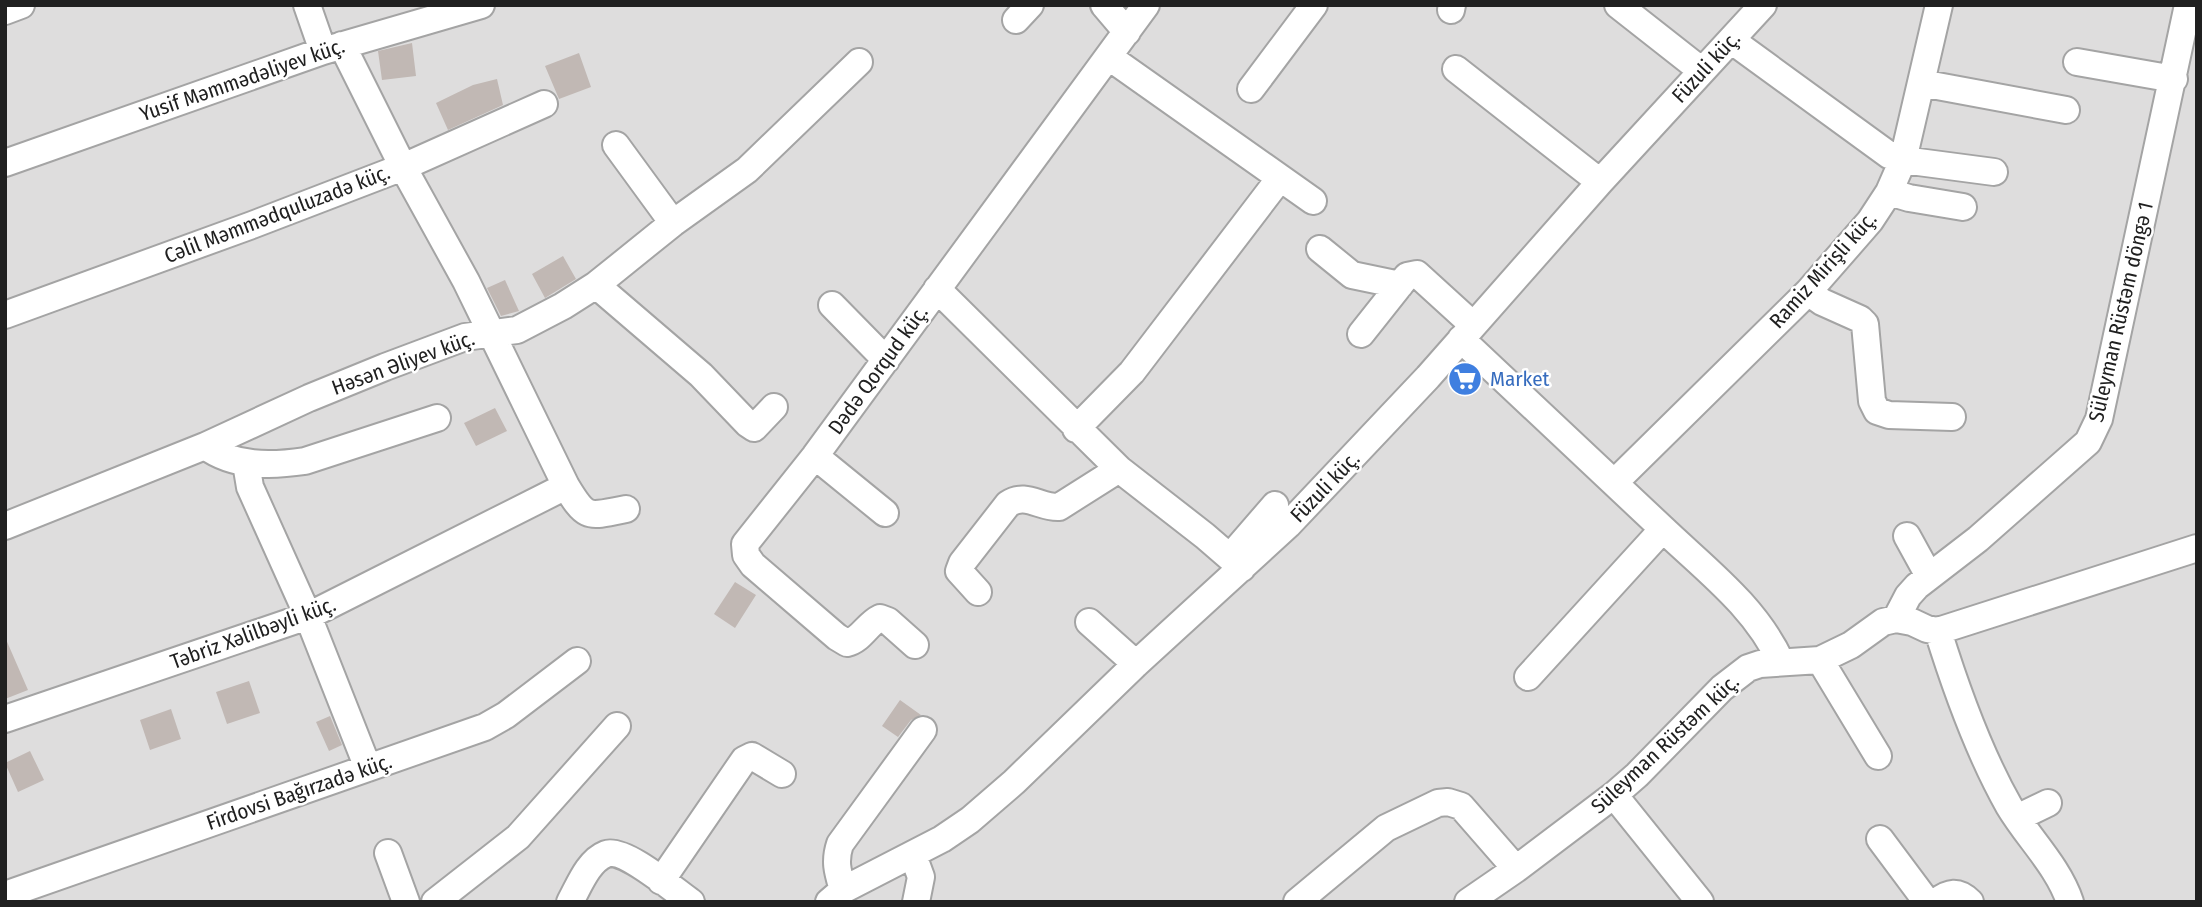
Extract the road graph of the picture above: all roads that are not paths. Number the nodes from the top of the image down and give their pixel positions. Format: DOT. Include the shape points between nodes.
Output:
graph roads {
  1 [pos="21,5"];
  2 [pos="307,5"];
  3 [pos="481,5"];
  4 [pos="1104,5"];
  5 [pos="1146,5"];
  6 [pos="1314,5"];
  7 [pos="1619,5"];
  8 [pos="1763,5"];
  9 [pos="1939,5"];
  10 [pos="2188,5"];
  11 [pos="449,10"];
  12 [pos="5,11"];
  13 [pos="1127,32"];
  14 [pos="1731,40"];
  15 [pos="333,48"];
  16 [pos="1109,57"];
  17 [pos="859,62"];
  18 [pos="2077,62"];
  19 [pos="1456,69"];
  20 [pos="1702,71"];
  21 [pos="2174,79"];
  22 [pos="1921,83"];
  23 [pos="1251,89"];
  24 [pos="544,104"];
  25 [pos="2066,110"];
  26 [pos="617,145"];
  27 [pos="1903,160"];
  28 [pos="5,163"];
  29 [pos="403,167"];
  30 [pos="1994,172"];
  31 [pos="1280,178"];
  32 [pos="1600,181"];
  33 [pos="1889,192"];
  34 [pos="1313,201"];
  35 [pos="1963,207"];
  36 [pos="673,223"];
  37 [pos="1320,250"];
  38 [pos="596,285"];
  39 [pos="1400,285"];
  40 [pos="937,289"];
  41 [pos="1808,292"];
  42 [pos="832,305"];
  43 [pos="5,314"];
  44 [pos="1467,332"];
  45 [pos="491,334"];
  46 [pos="1361,334"];
  47 [pos="886,360"];
  48 [pos="774,407"];
  49 [pos="1952,417"];
  50 [pos="436,418"];
  51 [pos="1076,429"];
  52 [pos="205,446"];
  53 [pos="815,456"];
  54 [pos="246,463"];
  55 [pos="1119,469"];
  56 [pos="1615,482"];
  57 [pos="566,486"];
  58 [pos="1275,505"];
  59 [pos="626,509"];
  60 [pos="885,513"];
  61 [pos="5,526"];
  62 [pos="1663,529"];
  63 [pos="1908,536"];
  64 [pos="2197,548"];
  65 [pos="1236,563"];
  66 [pos="1929,576"];
  67 [pos="978,592"];
  68 [pos="308,616"];
  69 [pos="1896,619"];
  70 [pos="1089,622"];
  71 [pos="1938,631"];
  72 [pos="915,645"];
  73 [pos="1819,660"];
  74 [pos="577,661"];
  75 [pos="1781,662"];
  76 [pos="1136,664"];
  77 [pos="1528,677"];
  78 [pos="5,719"];
  79 [pos="617,726"];
  80 [pos="923,730"];
  81 [pos="1878,756"];
  82 [pos="368,768"];
  83 [pos="782,774"];
  84 [pos="1614,795"];
  85 [pos="2048,803"];
  86 [pos="2017,818"];
  87 [pos="1880,839"];
  88 [pos="388,853"];
  89 [pos="913,855"];
  90 [pos="1516,869"];
  91 [pos="662,881"];
  92 [pos="5,895"];
  93 [pos="836,896"];
  94 [pos="406,902"];
  95 [pos="435,902"];
  96 [pos="570,902"];
  97 [pos="691,902"];
  98 [pos="916,902"];
  99 [pos="1297,902"];
  100 [pos="1468,902"];
  101 [pos="1700,902"];
  102 [pos="1927,902"];
  103 [pos="1936,902"];
  104 [pos="1970,902"];
  105 [pos="2070,902"];
  1 -- 12 [label="street"];
  2 -- 15 [label="street"];
  3 -- 11 [label="street, Yusif Məmmədəliyev küç."];
  4 -- 13 [label="street"];
  5 -- 13 [label="street, Dədə Qorqud küç."];
  6 -- 23 [label="street"];
  7 -- 20 [label="street"];
  8 -- 14 [label="street, Füzuli küç."];
  9 -- 22 [label="street, Ramiz Mirişli küç."];
  10 -- 21 [label="street, Süleyman Rüstəm döngə 1"];
  11 -- 15 [label="street, Yusif Məmmədəliyev küç."];
  13 -- 16 [label="street, Dədə Qorqud küç."];
  14 -- 20 [label="street, Füzuli küç."];
  14 -- 27 [label="street" via="1875,148"];
  15 -- 28 [label="street, Yusif Məmmədəliyev küç."];
  15 -- 29 [label="street"];
  16 -- 31 [label="street"];
  16 -- 40 [label="street, Dədə Qorqud küç."];
  17 -- 36 [label="street, Həsən Əliyev küç." via="747,170"];
  18 -- 21 [label="street"];
  19 -- 32 [label="street"];
  20 -- 32 [label="street, Füzuli küç."];
  21 -- 66 [label="street, Süleyman Rüstəm döngə 1" via="2105,400 2088,442"];
  22 -- 25 [label="street"];
  22 -- 27 [label="street, Ramiz Mirişli küç."];
  24 -- 29 [label="street, Cəlil Məmmədquluzadə küç."];
  26 -- 36 [label="street"];
  27 -- 30 [label="street"];
  27 -- 33 [label="street, Ramiz Mirişli küç."];
  29 -- 43 [label="street, Cəlil Məmmədquluzadə küç."];
  29 -- 45 [label="street"];
  31 -- 34 [label="street"];
  31 -- 51 [label="street" via="1132,372"];
  32 -- 44 [label="street, Füzuli küç."];
  33 -- 35 [label="street"];
  33 -- 41 [label="street, Ramiz Mirişli küç."];
  36 -- 38 [label="street, Həsən Əliyev küç."];
  37 -- 39 [label="street" via="1352,275"];
  38 -- 45 [label="street, Həsən Əliyev küç." via="517,330"];
  38 -- 48 [label="street" via="701,375 748,424 754,428"];
  39 -- 44 [label="street" via="1407,276 1417,274"];
  39 -- 46 [label="street"];
  40 -- 47 [label="street, Dədə Qorqud küç."];
  40 -- 51 [label="street"];
  41 -- 49 [label="street" via="1865,324 1872,401 1877,411"];
  41 -- 56 [label="street, Ramiz Mirişli küç."];
  42 -- 47 [label="street"];
  44 -- 56 [label="street"];
  44 -- 65 [label="street, Füzuli küç." via="1342,469"];
  45 -- 52 [label="street, Həsən Əliyev küç." via="465,337 385,367"];
  45 -- 57 [label="street"];
  47 -- 53 [label="street, Dədə Qorqud küç."];
  50 -- 54 [label="street" via="305,461"];
  51 -- 55 [label="street"];
  52 -- 54 [label="street" via="229,460"];
  52 -- 61 [label="street, Həsən Əliyev küç."];
  53 -- 60 [label="street"];
  53 -- 72 [label="street, Dədə Qorqud küç." via="751,535 746,555 847,643 880,618"];
  54 -- 68 [label="street" via="250,487"];
  55 -- 65 [label="street"];
  55 -- 67 [label="street" via="1059,507 1025,499 1009,504 962,563 959,572"];
  56 -- 62 [label="street"];
  57 -- 59 [label="street" via="584,513"];
  57 -- 68 [label="street, Təbriz Xəlilbəyli küç."];
  58 -- 65 [label="street"];
  62 -- 75 [label="street" via="1753,614"];
  62 -- 77 [label="street"];
  63 -- 66 [label="street"];
  64 -- 71 [label="street"];
  65 -- 76 [label="street, Füzuli küç."];
  66 -- 69 [label="street, Süleyman Rüstəm döngə 1" via="1908,596"];
  68 -- 78 [label="street, Təbriz Xəlilbəyli küç."];
  68 -- 82 [label="street"];
  69 -- 71 [label="street"];
  69 -- 73 [label="street, Süleyman Rüstəm küç."];
  70 -- 76 [label="street"];
  71 -- 86 [label="street" via="1993,776"];
  73 -- 75 [label="street, Süleyman Rüstəm küç."];
  73 -- 81 [label="street"];
  74 -- 82 [label="street, Firdovsi Bağırzadə küç." via="485,727"];
  75 -- 84 [label="street, Süleyman Rüstəm küç." via="1760,664 1737,676"];
  76 -- 89 [label="street, Füzuli küç." via="971,820"];
  79 -- 95 [label="street" via="518,837"];
  80 -- 93 [label="street" via="840,844"];
  82 -- 92 [label="street, Firdovsi Bağırzadə küç."];
  83 -- 91 [label="street" via="751,756 744,760"];
  84 -- 90 [label="street, Süleyman Rüstəm küç."];
  84 -- 101 [label="street"];
  85 -- 86 [label="street"];
  86 -- 105 [label="street"];
  87 -- 102 [label="street"];
  88 -- 94 [label="street"];
  89 -- 93 [label="street, Füzuli küç."];
  89 -- 98 [label="street" via="921,877"];
  90 -- 99 [label="street" via="1461,806 1438,803 1386,828"];
  90 -- 100 [label="street, Süleyman Rüstəm küç."];
  91 -- 96 [label="street" via="612,852 596,861"];
  91 -- 97 [label="street"];
  103 -- 104 [label="street" via="1947,893 1957,893"];
}
